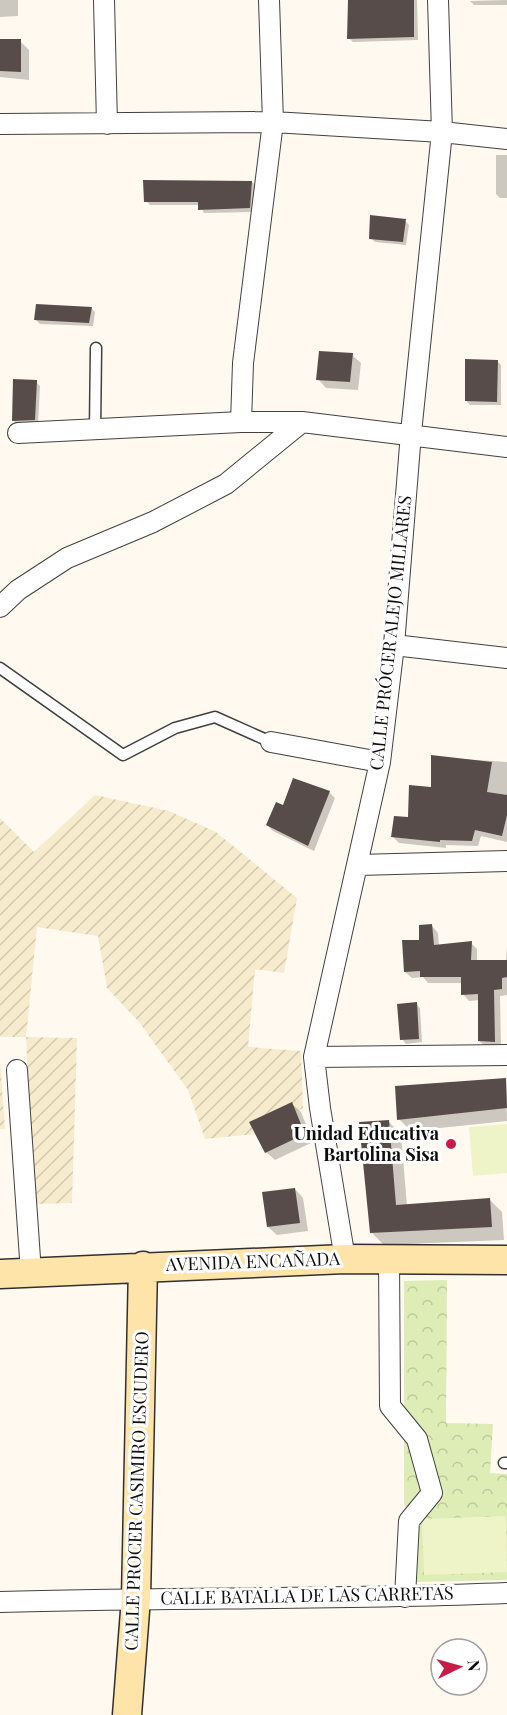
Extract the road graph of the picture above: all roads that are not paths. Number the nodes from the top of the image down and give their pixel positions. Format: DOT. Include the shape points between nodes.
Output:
graph roads {
  1 [pos="104,0"];
  2 [pos="269,0"];
  3 [pos="438,0"];
  4 [pos="273,123"];
  5 [pos="0,124"];
  6 [pos="107,124"];
  7 [pos="442,132"];
  8 [pos="507,139"];
  9 [pos="96,348"];
  10 [pos="241,422"];
  11 [pos="302,422"];
  12 [pos="94,430"];
  13 [pos="18,433"];
  14 [pos="411,434"];
  15 [pos="507,447"];
  16 [pos="0,607"];
  17 [pos="394,645"];
  18 [pos="507,658"];
  19 [pos="0,668"];
  20 [pos="271,742"];
  21 [pos="380,762"];
  22 [pos="507,861"];
  23 [pos="358,865"];
  24 [pos="507,1055"];
  25 [pos="314,1057"];
  26 [pos="16,1070"];
  27 [pos="345,1259"];
  28 [pos="389,1259"];
  29 [pos="507,1260"];
  30 [pos="143,1266"];
  31 [pos="31,1273"];
  32 [pos="0,1274"];
  33 [pos="507,1593"];
  34 [pos="405,1597"];
  35 [pos="136,1598"];
  36 [pos="0,1602"];
  37 [pos="127,1715"];
  1 -- 6 [label="street"];
  2 -- 4 [label="street"];
  3 -- 7 [label="street, CALLE PRÓCER ALEJO MILLARES"];
  4 -- 6 [label="street"];
  4 -- 7 [label="street"];
  4 -- 10 [label="street" via="243,363"];
  5 -- 6 [label="street"];
  7 -- 8 [label="street"];
  7 -- 14 [label="street, CALLE PRÓCER ALEJO MILLARES"];
  9 -- 12 [label="lane"];
  10 -- 11 [label="street"];
  10 -- 12 [label="street"];
  11 -- 14 [label="street"];
  11 -- 16 [label="street" via="226,484 153,522 67,558 18,590"];
  12 -- 13 [label="street"];
  14 -- 15 [label="street"];
  14 -- 17 [label="street, CALLE PRÓCER ALEJO MILLARES"];
  17 -- 18 [label="street"];
  17 -- 21 [label="street, CALLE PRÓCER ALEJO MILLARES"];
  19 -- 20 [label="lane" via="123,755 174,728 215,717"];
  20 -- 21 [label="street"];
  21 -- 23 [label="street, CALLE PRÓCER ALEJO MILLARES"];
  22 -- 23 [label="street"];
  23 -- 25 [label="street, CALLE PRÓCER ALEJO MILLARES"];
  24 -- 25 [label="street"];
  25 -- 27 [label="street, CALLE PRÓCER ALEJO MILLARES"];
  26 -- 31 [label="street"];
  27 -- 28 [label="main road, AVENIDA ENCAÑADA"];
  27 -- 30 [label="main road, AVENIDA ENCAÑADA"];
  28 -- 29 [label="main road, AVENIDA ENCAÑADA"];
  28 -- 34 [label="street" via="390,1406 417,1439 432,1493 409,1521"];
  30 -- 31 [label="main road, AVENIDA ENCAÑADA"];
  30 -- 35 [label="main road, CALLE PROCER CASIMIRO ESCUDERO"];
  31 -- 32 [label="main road, AVENIDA ENCAÑADA"];
  33 -- 34 [label="street, CALLE BATALLA DE LAS CARRETAS"];
  34 -- 35 [label="street, CALLE BATALLA DE LAS CARRETAS"];
  35 -- 36 [label="street, CALLE BATALLA DE LAS CARRETAS"];
  35 -- 37 [label="main road, CALLE PROCER CASIMIRO ESCUDERO"];
}
